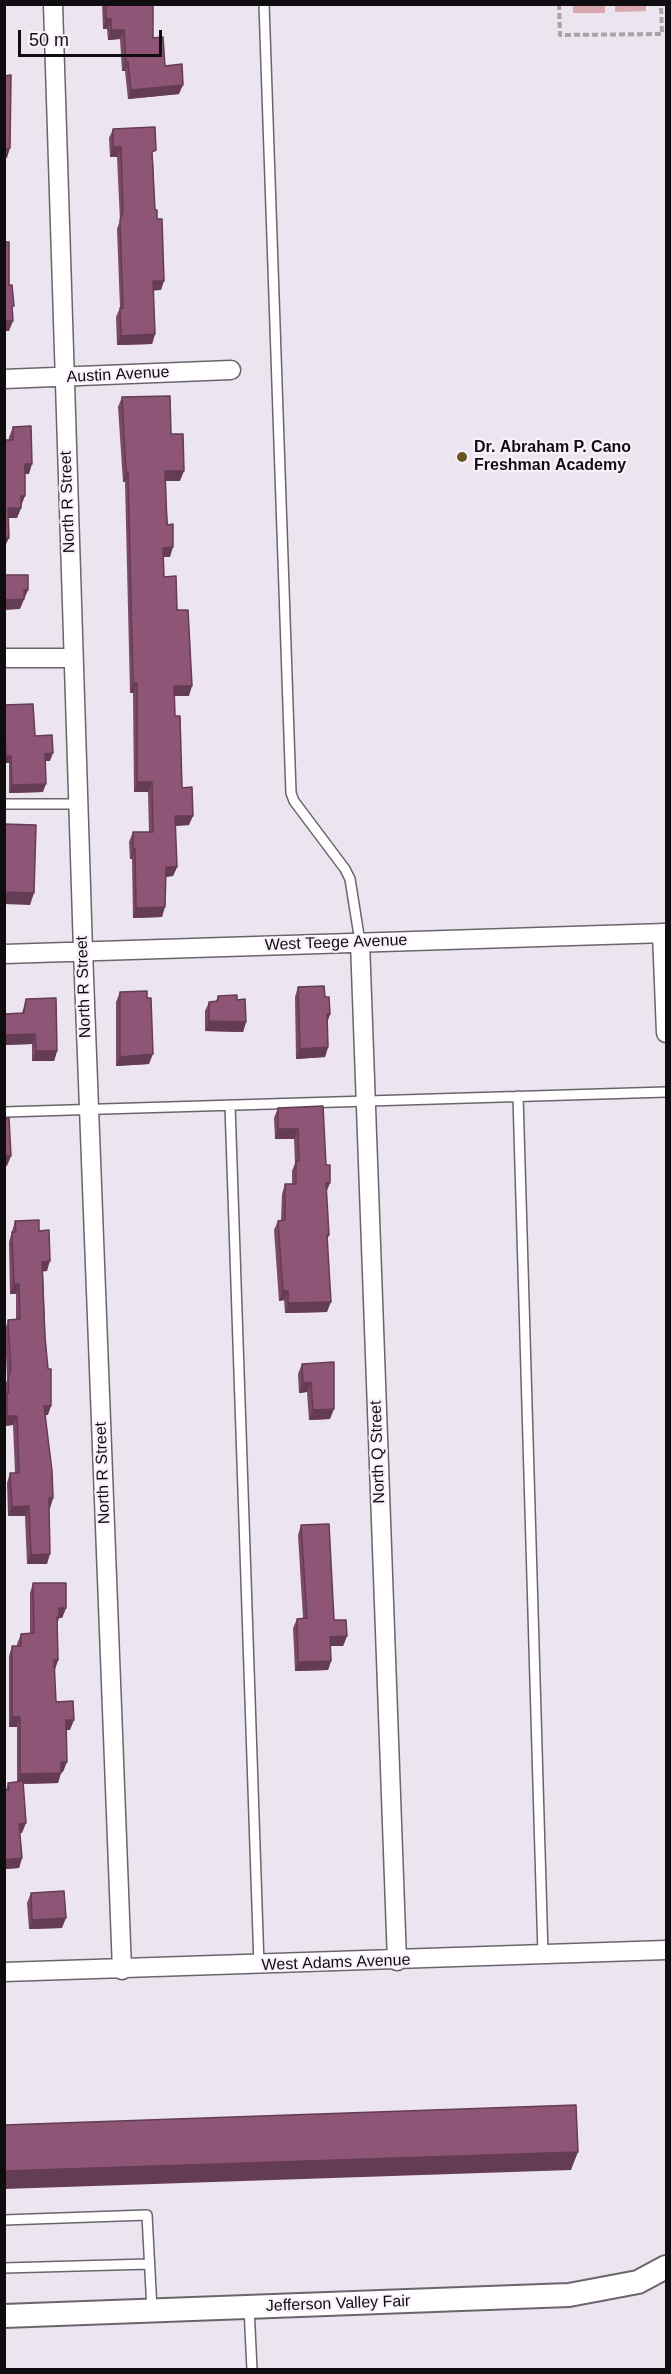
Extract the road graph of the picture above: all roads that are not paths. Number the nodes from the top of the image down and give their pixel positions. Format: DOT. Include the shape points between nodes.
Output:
graph roads {
  1 [pos="53,4"];
  2 [pos="264,4"];
  3 [pos="231,369"];
  4 [pos="65,377"];
  5 [pos="4,379"];
  6 [pos="4,658"];
  7 [pos="73,658"];
  8 [pos="4,804"];
  9 [pos="78,804"];
  10 [pos="664,933"];
  11 [pos="360,942"];
  12 [pos="83,951"];
  13 [pos="4,954"];
  14 [pos="666,1033"];
  15 [pos="666,1092"];
  16 [pos="518,1096"];
  17 [pos="365,1101"];
  18 [pos="230,1105"];
  19 [pos="89,1109"];
  20 [pos="4,1112"];
  21 [pos="666,1950"];
  22 [pos="543,1955"];
  23 [pos="396,1961"];
  24 [pos="259,1965"];
  25 [pos="122,1970"];
  26 [pos="4,1972"];
  27 [pos="4,2220"];
  28 [pos="149,2264"];
  29 [pos="666,2267"];
  30 [pos="4,2268"];
  31 [pos="249,2307"];
  32 [pos="152,2310"];
  33 [pos="4,2316"];
  34 [pos="252,2370"];
  1 -- 4 [label="street, North R Street"];
  2 -- 11 [label="lane" via="291,793 350,879"];
  3 -- 4 [label="street, Austin Avenue"];
  4 -- 5 [label="street, Austin Avenue"];
  4 -- 7 [label="street, North R Street"];
  6 -- 7 [label="street"];
  7 -- 9 [label="street, North R Street"];
  8 -- 9 [label="lane"];
  9 -- 12 [label="street, North R Street"];
  10 -- 11 [label="street, West Teege Avenue"];
  10 -- 14 [label="street"];
  11 -- 12 [label="street, West Teege Avenue"];
  11 -- 17 [label="street, North Q Street"];
  12 -- 13 [label="street, West Teege Avenue"];
  12 -- 19 [label="street, North R Street"];
  15 -- 16 [label="lane"];
  16 -- 17 [label="lane"];
  16 -- 22 [label="lane"];
  17 -- 18 [label="lane"];
  17 -- 23 [label="street, North Q Street"];
  18 -- 19 [label="lane"];
  18 -- 24 [label="lane"];
  19 -- 20 [label="lane"];
  19 -- 25 [label="street, North R Street"];
  21 -- 22 [label="street, West Adams Avenue"];
  22 -- 23 [label="street, West Adams Avenue"];
  23 -- 24 [label="street, West Adams Avenue"];
  24 -- 25 [label="street, West Adams Avenue"];
  25 -- 26 [label="street, West Adams Avenue"];
  27 -- 28 [label="lane" via="147,2215"];
  28 -- 30 [label="lane"];
  28 -- 32 [label="lane"];
  29 -- 31 [label="street, Jefferson Valley Fair" via="638,2282 569,2295"];
  31 -- 32 [label="street, Jefferson Valley Fair"];
  31 -- 34 [label="lane"];
  32 -- 33 [label="street, Jefferson Valley Fair"];
}
